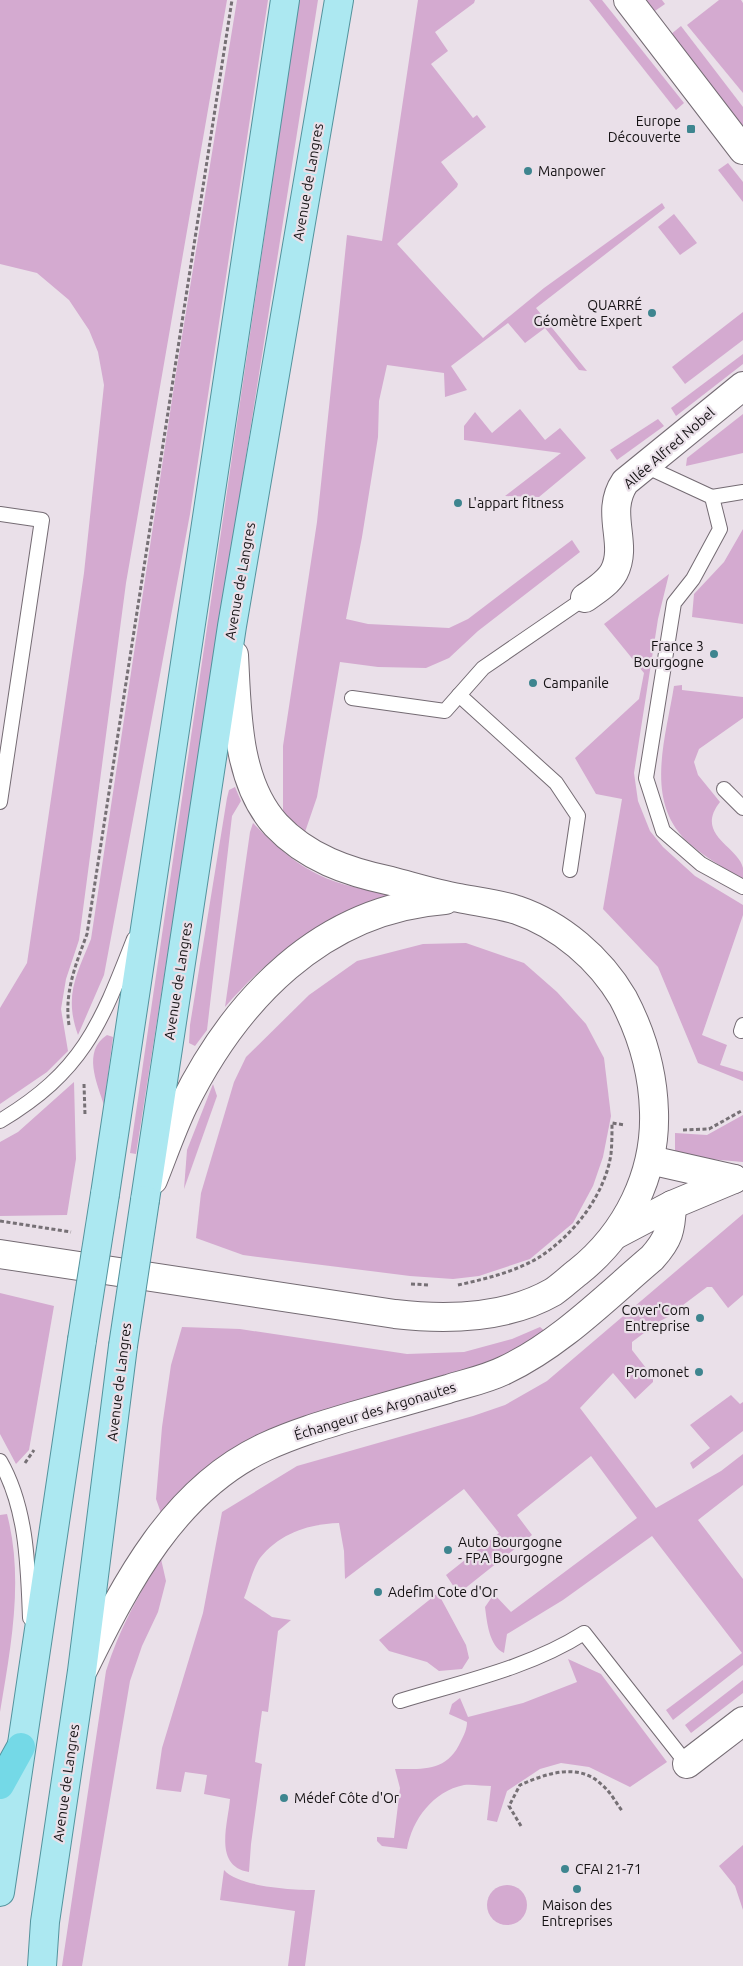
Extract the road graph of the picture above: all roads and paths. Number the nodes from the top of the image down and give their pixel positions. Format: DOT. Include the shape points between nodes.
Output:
graph roads {
  1 [pos="232,0"];
  2 [pos="285,0"];
  3 [pos="339,0"];
  4 [pos="628,0"];
  5 [pos="743,150"];
  6 [pos="743,386"];
  7 [pos="645,466"];
  8 [pos="743,492"];
  9 [pos="712,497"];
  10 [pos="0,514"];
  11 [pos="585,598"];
  12 [pos="232,626"];
  13 [pos="459,695"];
  14 [pos="352,698"];
  15 [pos="724,789"];
  16 [pos="0,802"];
  17 [pos="743,808"];
  18 [pos="570,870"];
  19 [pos="743,887"];
  20 [pos="150,896"];
  21 [pos="460,899"];
  22 [pos="78,1056"];
  23 [pos="743,1110"];
  24 [pos="86,1120"];
  25 [pos="0,1121"];
  26 [pos="655,1129"];
  27 [pos="650,1160"];
  28 [pos="738,1179"];
  29 [pos="145,1200"];
  30 [pos="672,1205"];
  31 [pos="0,1221"];
  32 [pos="76,1233"];
  33 [pos="614,1236"];
  34 [pos="0,1254"];
  35 [pos="408,1283"];
  36 [pos="435,1285"];
  37 [pos="453,1286"];
  38 [pos="37,1440"];
  39 [pos="0,1461"];
  40 [pos="11,1483"];
  41 [pos="33,1671"];
  42 [pos="82,1671"];
  43 [pos="400,1701"];
  44 [pos="743,1721"];
  45 [pos="21,1747"];
  46 [pos="687,1764"];
  47 [pos="0,1785"];
  48 [pos="623,1812"];
  49 [pos="521,1826"];
  50 [pos="0,1892"];
  51 [pos="42,1966"];
  1 -- 22 [label="path" via="87,934 68,990 67,1010 72,1043"];
  2 -- 20 [label="main road"];
  3 -- 12 [label="main road, Avenue de Langres"];
  4 -- 5 [label="street"];
  6 -- 7 [label="street, Allée Alfred Nobel"];
  7 -- 9 [label="lane"];
  7 -- 11 [label="street, Allée Alfred Nobel" via="625,482 616,496 618,561 613,574"];
  8 -- 9 [label="lane"];
  9 -- 19 [label="lane" via="720,529 693,580 674,603 646,778 663,831 702,864"];
  10 -- 16 [label="lane" via="42,520"];
  11 -- 13 [label="lane" via="483,668"];
  12 -- 21 [label="street" via="242,747 256,793 274,823 301,847 340,867"];
  12 -- 29 [label="main road, Avenue de Langres"];
  13 -- 14 [label="lane" via="445,711"];
  13 -- 18 [label="lane" via="556,782 578,816"];
  15 -- 17 [label="lane"];
  20 -- 22 [label="lane" via="111,997"];
  20 -- 41 [label="main road, bridge"];
  21 -- 26 [label="street" via="488,902 536,918 560,931 600,967 616,986 641,1036 654,1092"];
  21 -- 29 [label="street" via="402,907 351,924 324,938 272,977 219,1042 183,1106"];
  22 -- 24 [label="path" via="83,1066"];
  22 -- 25 [label="lane" via="48,1088"];
  23 -- 26 [label="path" via="709,1129"];
  26 -- 27 [label="street"];
  26 -- 37 [label="path" via="612,1123 611,1155 599,1192 573,1229 538,1258 497,1276"];
  27 -- 28 [label="street"];
  27 -- 33 [label="street" via="644,1183"];
  28 -- 30 [label="street"];
  29 -- 42 [label="main road, Avenue de Langres, bridge"];
  30 -- 33 [label="street"];
  30 -- 42 [label="street, Échangeur des Argonautes" via="669,1235 658,1252 534,1354 504,1371 472,1382 293,1436 239,1462 210,1483 159,1535 118,1600"];
  31 -- 32 [label="path"];
  33 -- 34 [label="street" via="588,1264 553,1292 489,1314 460,1318 395,1314"];
  35 -- 36 [label="path"];
  38 -- 40 [label="path" via="35,1450"];
  39 -- 40 [label="lane"];
  40 -- 41 [label="lane" via="25,1544"];
  41 -- 45 [label="main road"];
  42 -- 51 [label="main road, Avenue de Langres" via="45,1922"];
  43 -- 46 [label="lane" via="529,1661 558,1650 584,1633"];
  44 -- 46 [label="street"];
  45 -- 47 [label="highway"];
  45 -- 50 [label="main road"];
  48 -- 49 [label="path" via="601,1783 579,1771 545,1774 520,1786 509,1806"];
}
